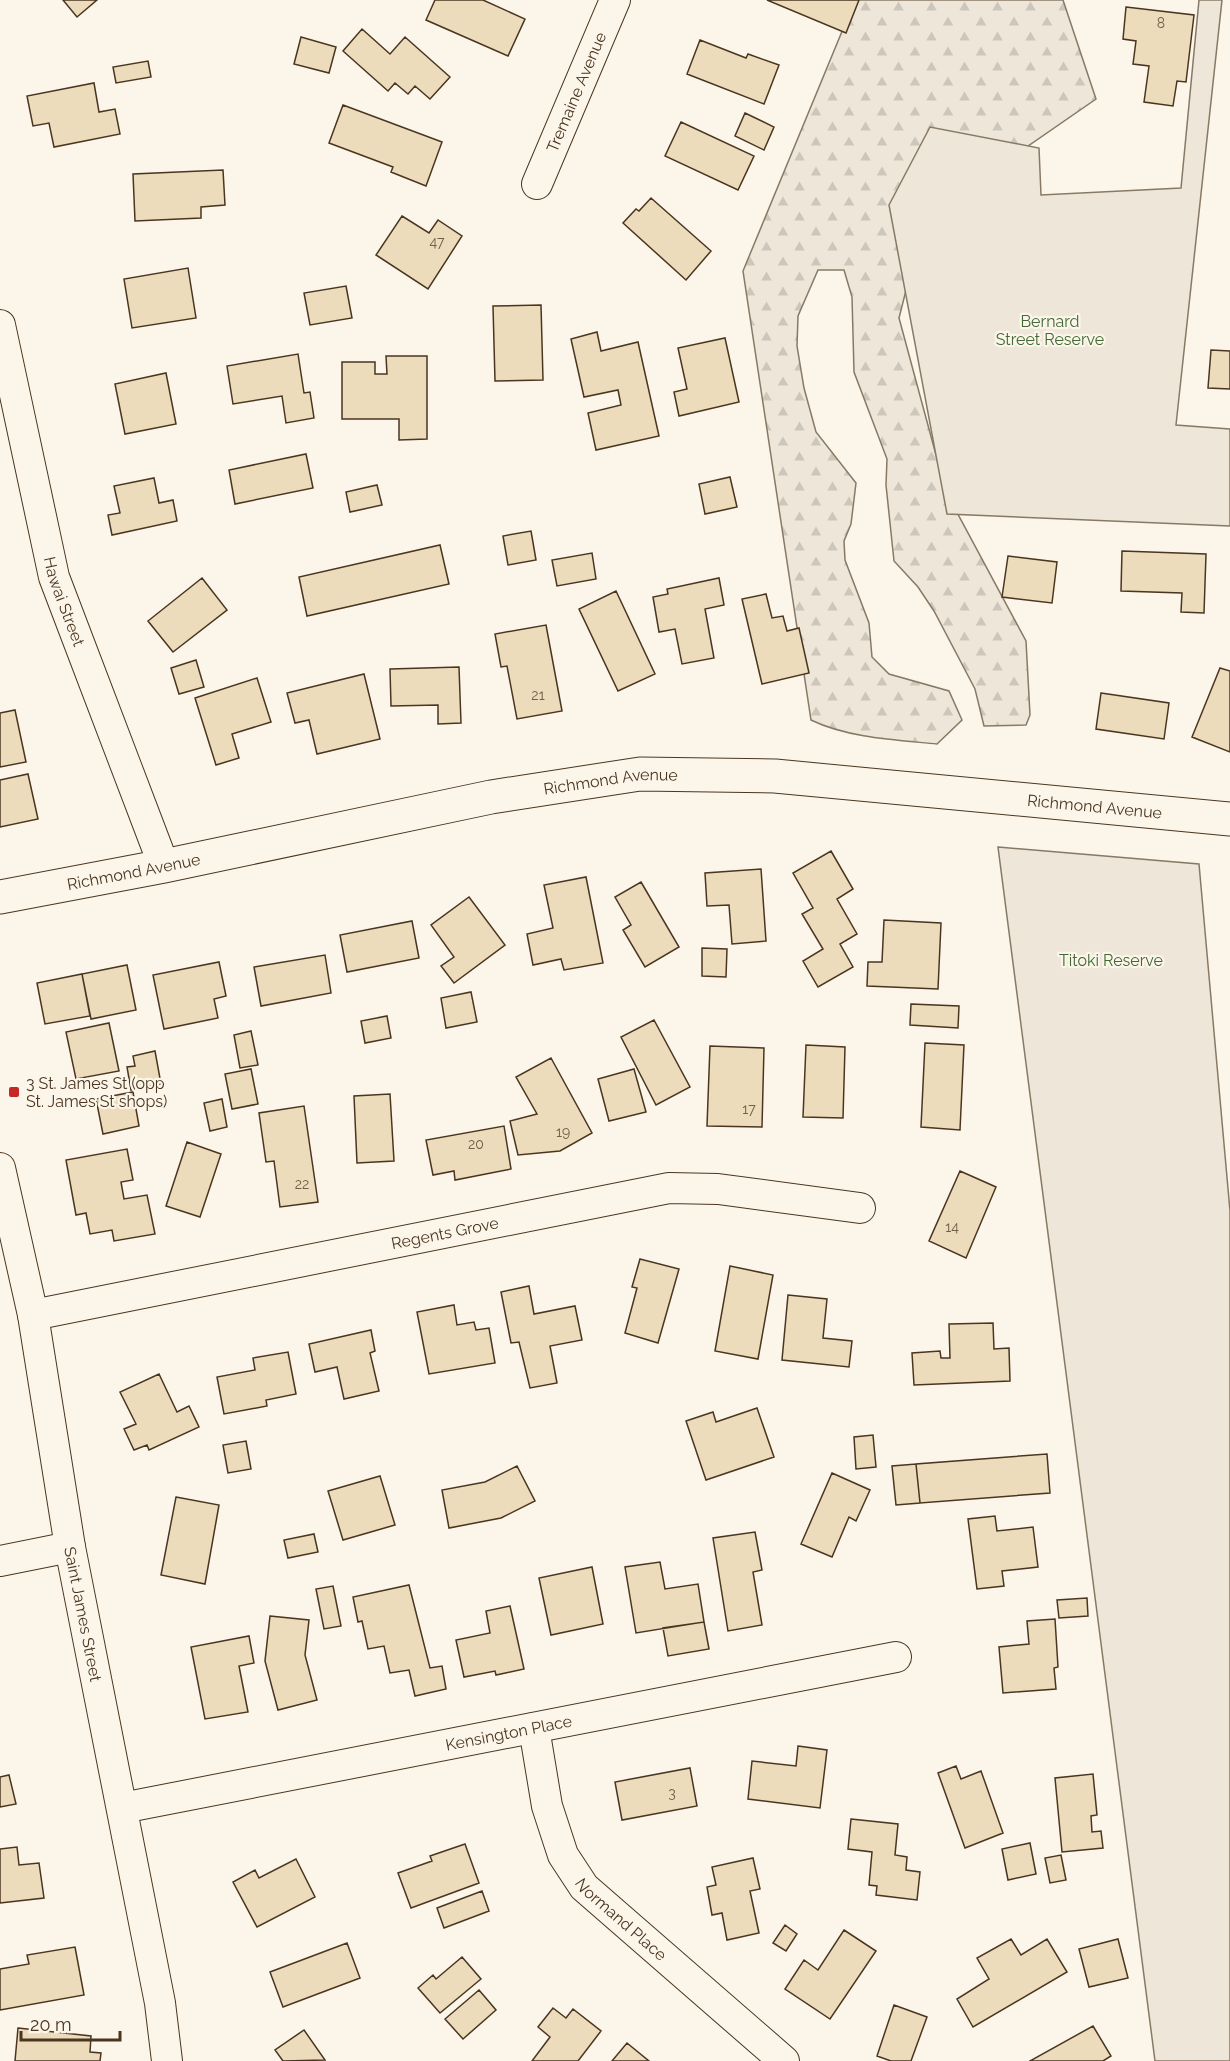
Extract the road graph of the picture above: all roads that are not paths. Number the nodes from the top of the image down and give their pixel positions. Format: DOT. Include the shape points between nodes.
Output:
graph roads {
  1 [pos="615,0"];
  2 [pos="537,184"];
  3 [pos="0,325"];
  4 [pos="6,385"];
  5 [pos="1230,819"];
  6 [pos="164,866"];
  7 [pos="0,897"];
  8 [pos="0,1168"];
  9 [pos="860,1208"];
  10 [pos="33,1315"];
  11 [pos="70,1547"];
  12 [pos="0,1561"];
  13 [pos="896,1657"];
  14 [pos="534,1728"];
  15 [pos="122,1808"];
  16 [pos="167,2061"];
  17 [pos="784,2061"];
  1 -- 2 [label="street, Tremaine Avenue"];
  3 -- 4 [label="street, Hawai Street"];
  4 -- 6 [label="street, Hawai Street" via="54,578"];
  5 -- 6 [label="street, Richmond Avenue" via="775,776 640,774 491,796"];
  6 -- 7 [label="street, Richmond Avenue"];
  8 -- 10 [label="street, Saint James Street"];
  9 -- 10 [label="street, Regents Grove" via="718,1189 669,1188"];
  10 -- 11 [label="street, Saint James Street"];
  11 -- 12 [label="street"];
  11 -- 15 [label="street, Saint James Street"];
  13 -- 14 [label="street, Kensington Place"];
  14 -- 15 [label="street, Kensington Place"];
  14 -- 17 [label="street, Normand Place" via="547,1806 563,1855 584,1887"];
  15 -- 16 [label="street, Saint James Street" via="160,2003"];
}
